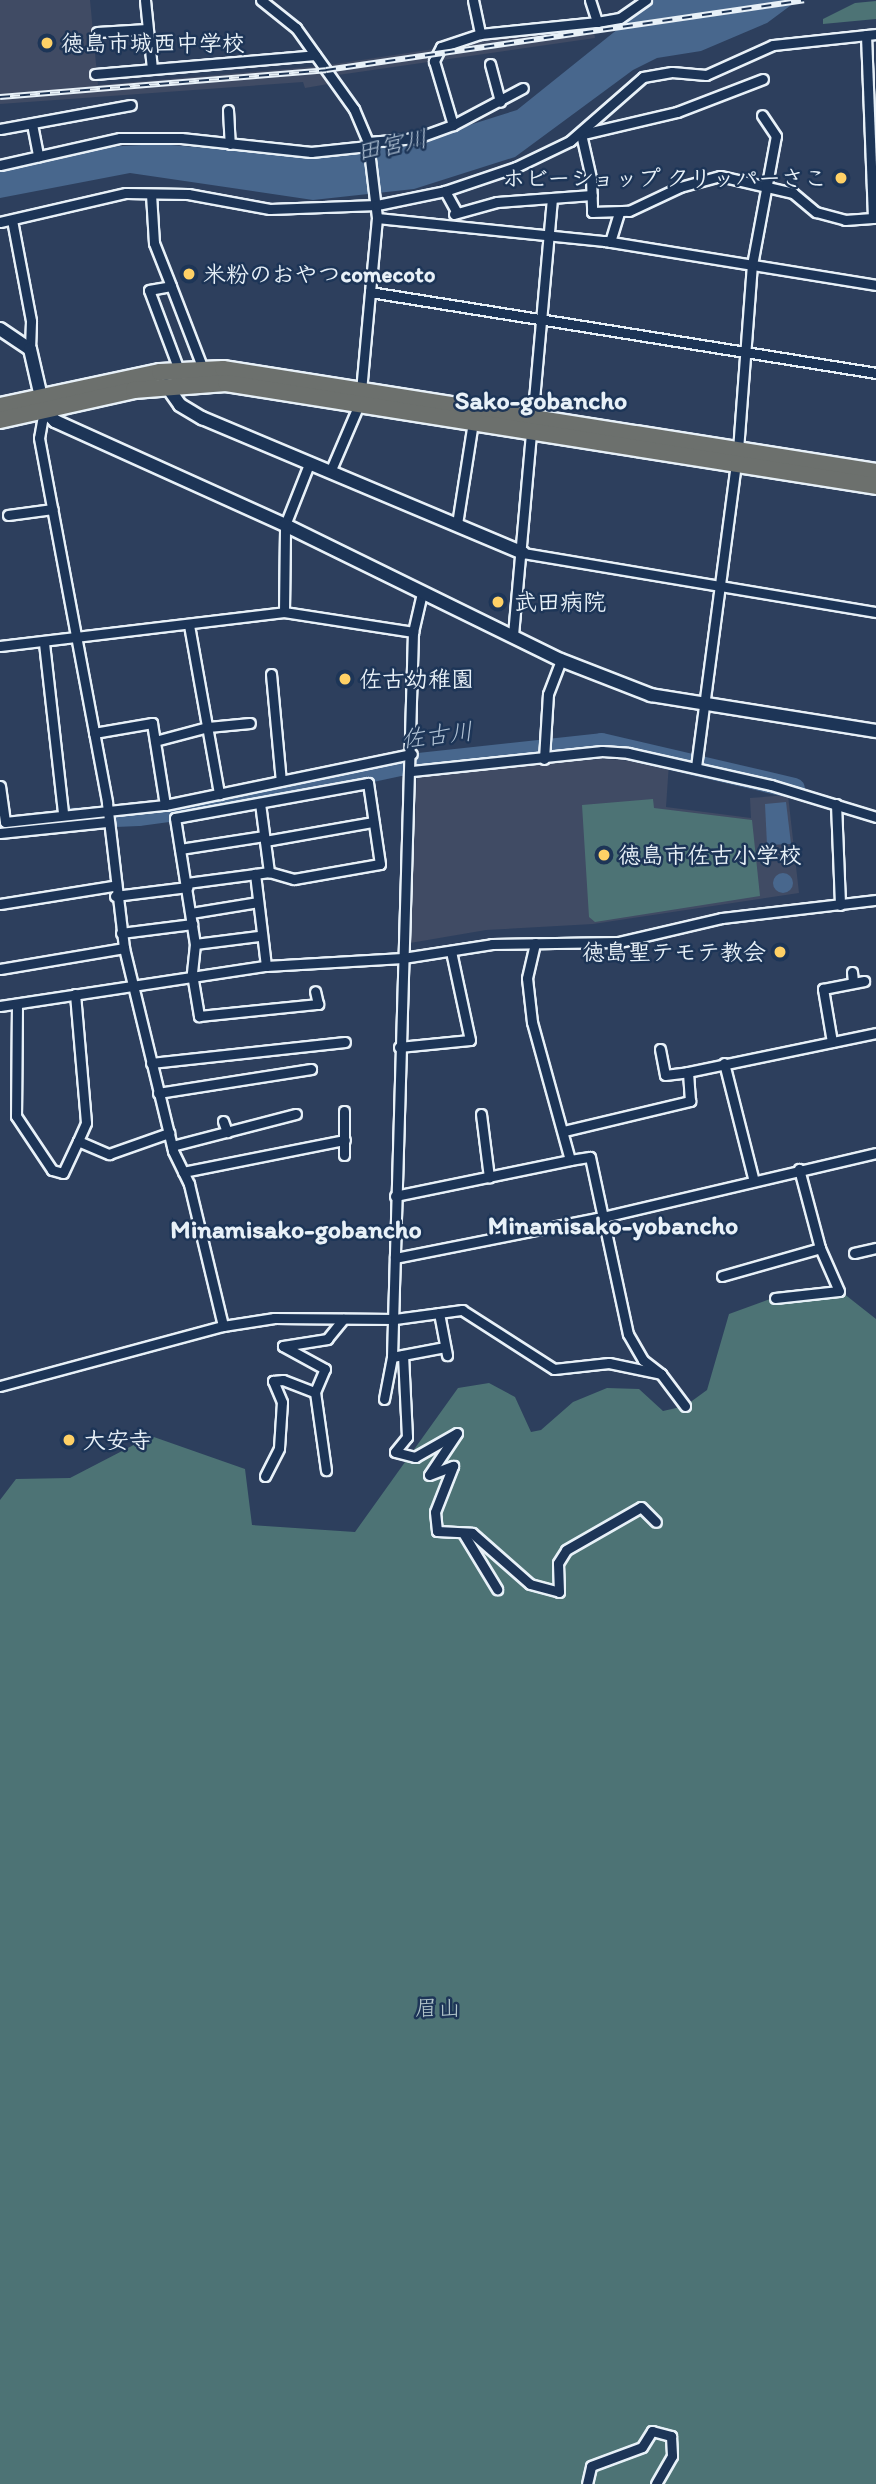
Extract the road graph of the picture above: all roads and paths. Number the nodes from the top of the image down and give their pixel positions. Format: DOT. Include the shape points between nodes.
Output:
graph roads {
  1 [pos="145,0"];
  2 [pos="261,0"];
  3 [pos="473,0"];
  4 [pos="590,0"];
  5 [pos="646,0"];
  6 [pos="597,22"];
  7 [pos="147,29"];
  8 [pos="97,32"];
  9 [pos="480,34"];
  10 [pos="871,35"];
  11 [pos="315,55"];
  12 [pos="490,64"];
  13 [pos="152,69"];
  14 [pos="95,74"];
  15 [pos="763,79"];
  16 [pos="523,88"];
  17 [pos="500,102"];
  18 [pos="131,105"];
  19 [pos="228,110"];
  20 [pos="762,115"];
  21 [pos="32,124"];
  22 [pos="453,125"];
  23 [pos="0,129"];
  24 [pos="581,134"];
  25 [pos="230,144"];
  26 [pos="368,144"];
  27 [pos="38,156"];
  28 [pos="0,165"];
  29 [pos="764,185"];
  30 [pos="445,191"];
  31 [pos="151,194"];
  32 [pos="592,195"];
  33 [pos="552,200"];
  34 [pos="376,201"];
  35 [pos="456,211"];
  36 [pos="619,213"];
  37 [pos="377,218"];
  38 [pos="875,218"];
  39 [pos="12,220"];
  40 [pos="0,222"];
  41 [pos="446,223"];
  42 [pos="547,234"];
  43 [pos="610,242"];
  44 [pos="752,265"];
  45 [pos="876,285"];
  46 [pos="171,286"];
  47 [pos="370,292"];
  48 [pos="540,320"];
  49 [pos="0,329"];
  50 [pos="30,349"];
  51 [pos="745,352"];
  52 [pos="203,369"];
  53 [pos="179,370"];
  54 [pos="876,373"];
  55 [pos="166,385"];
  56 [pos="361,396"];
  57 [pos="42,404"];
  58 [pos="0,406"];
  59 [pos="0,420"];
  60 [pos="473,422"];
  61 [pos="533,424"];
  62 [pos="737,457"];
  63 [pos="309,464"];
  64 [pos="330,472"];
  65 [pos="876,472"];
  66 [pos="876,486"];
  67 [pos="53,509"];
  68 [pos="8,515"];
  69 [pos="457,524"];
  70 [pos="285,525"];
  71 [pos="523,552"];
  72 [pos="721,588"];
  73 [pos="422,593"];
  74 [pos="284,612"];
  75 [pos="876,612"];
  76 [pos="189,625"];
  77 [pos="413,632"];
  78 [pos="513,635"];
  79 [pos="77,639"];
  80 [pos="44,643"];
  81 [pos="0,646"];
  82 [pos="561,660"];
  83 [pos="271,674"];
  84 [pos="705,707"];
  85 [pos="250,723"];
  86 [pos="208,727"];
  87 [pos="876,731"];
  88 [pos="94,733"];
  89 [pos="155,741"];
  90 [pos="543,753"];
  91 [pos="697,762"];
  92 [pos="412,763"];
  93 [pos="366,773"];
  94 [pos="281,781"];
  95 [pos="0,786"];
  96 [pos="219,794"];
  97 [pos="260,803"];
  98 [pos="836,804"];
  99 [pos="165,805"];
  100 [pos="63,813"];
  101 [pos="106,816"];
  102 [pos="876,817"];
  103 [pos="2,822"];
  104 [pos="373,822"];
  105 [pos="0,833"];
  106 [pos="265,839"];
  107 [pos="180,849"];
  108 [pos="269,872"];
  109 [pos="255,874"];
  110 [pos="187,885"];
  111 [pos="113,886"];
  112 [pos="115,896"];
  113 [pos="876,900"];
  114 [pos="258,902"];
  115 [pos="0,904"];
  116 [pos="840,905"];
  117 [pos="191,913"];
  118 [pos="192,924"];
  119 [pos="121,933"];
  120 [pos="259,936"];
  121 [pos="195,943"];
  122 [pos="535,943"];
  123 [pos="124,947"];
  124 [pos="451,951"];
  125 [pos="403,958"];
  126 [pos="266,966"];
  127 [pos="0,969"];
  128 [pos="852,972"];
  129 [pos="192,974"];
  130 [pos="132,984"];
  131 [pos="315,991"];
  132 [pos="75,994"];
  133 [pos="17,1004"];
  134 [pos="0,1006"];
  135 [pos="876,1033"];
  136 [pos="345,1042"];
  137 [pos="832,1042"];
  138 [pos="400,1047"];
  139 [pos="660,1049"];
  140 [pos="151,1063"];
  141 [pos="724,1063"];
  142 [pos="311,1069"];
  143 [pos="688,1072"];
  144 [pos="158,1093"];
  145 [pos="344,1111"];
  146 [pos="296,1114"];
  147 [pos="481,1114"];
  148 [pos="223,1121"];
  149 [pos="564,1131"];
  150 [pos="227,1132"];
  151 [pos="169,1133"];
  152 [pos="345,1140"];
  153 [pos="78,1141"];
  154 [pos="172,1146"];
  155 [pos="876,1153"];
  156 [pos="344,1155"];
  157 [pos="570,1160"];
  158 [pos="799,1169"];
  159 [pos="183,1172"];
  160 [pos="489,1177"];
  161 [pos="752,1178"];
  162 [pos="396,1196"];
  163 [pos="603,1217"];
  164 [pos="820,1248"];
  165 [pos="876,1248"];
  166 [pos="854,1253"];
  167 [pos="395,1258"];
  168 [pos="722,1276"];
  169 [pos="775,1298"];
  170 [pos="439,1313"];
  171 [pos="343,1319"];
  172 [pos="394,1319"];
  173 [pos="223,1326"];
  174 [pos="403,1355"];
  175 [pos="393,1357"];
  176 [pos="661,1374"];
  177 [pos="0,1386"];
  178 [pos="315,1392"];
  179 [pos="384,1399"];
  180 [pos="685,1406"];
  181 [pos="326,1469"];
  182 [pos="265,1476"];
  183 [pos="656,1522"];
  184 [pos="463,1533"];
  185 [pos="497,1588"];
  186 [pos="587,2484"];
  187 [pos="656,2484"];
  1 -- 7 [label="street"];
  2 -- 11 [label="street" via="283,15"];
  3 -- 9 [label="street"];
  4 -- 6 [label="street"];
  5 -- 6 [label="street" via="620,19"];
  6 -- 9 [label="street"];
  7 -- 8 [label="street"];
  7 -- 13 [label="street"];
  9 -- 22 [label="street" via="441,47 434,61"];
  10 -- 24 [label="street" via="773,45 706,75 672,72 643,77"];
  10 -- 38 [label="street"];
  11 -- 13 [label="street"];
  11 -- 26 [label="street" via="354,108"];
  12 -- 17 [label="street"];
  13 -- 14 [label="street"];
  15 -- 24 [label="street" via="677,112"];
  16 -- 17 [label="street"];
  17 -- 22 [label="street"];
  18 -- 21 [label="street"];
  19 -- 25 [label="street"];
  20 -- 29 [label="street" via="776,136"];
  21 -- 23 [label="street"];
  21 -- 27 [label="street"];
  22 -- 26 [label="street" via="417,138"];
  24 -- 30 [label="street" via="516,167"];
  24 -- 32 [label="street"];
  25 -- 26 [label="street" via="311,152"];
  25 -- 27 [label="street" via="120,138"];
  26 -- 34 [label="street"];
  27 -- 28 [label="street"];
  29 -- 36 [label="street" via="720,176"];
  29 -- 38 [label="street" via="793,193 816,212 845,220"];
  29 -- 44 [label="street"];
  30 -- 34 [label="street"];
  30 -- 35 [label="street"];
  31 -- 34 [label="street" via="188,194 270,209"];
  31 -- 39 [label="street" via="95,197"];
  31 -- 46 [label="street" via="154,243"];
  32 -- 33 [label="street"];
  32 -- 36 [label="street" via="592,212"];
  33 -- 35 [label="street" via="513,200"];
  33 -- 42 [label="street"];
  34 -- 37 [label="street"];
  35 -- 41 [label="street"];
  36 -- 43 [label="street"];
  37 -- 41 [label="street"];
  37 -- 47 [label="street"];
  39 -- 40 [label="street"];
  39 -- 50 [label="street" via="31,321"];
  41 -- 42 [label="street"];
  42 -- 43 [label="street"];
  42 -- 48 [label="street"];
  43 -- 44 [label="street"];
  44 -- 45 [label="street"];
  44 -- 51 [label="street"];
  46 -- 52 [label="street"];
  46 -- 53 [label="street" via="149,290"];
  47 -- 48 [label="street"];
  47 -- 56 [label="street"];
  48 -- 51 [label="street"];
  48 -- 61 [label="street"];
  49 -- 50 [label="street"];
  50 -- 57 [label="street"];
  51 -- 54 [label="street"];
  51 -- 62 [label="street"];
  52 -- 53 [label="highway"];
  52 -- 56 [label="highway" via="242,370"];
  53 -- 57 [label="highway"];
  55 -- 56 [label="highway" via="226,383"];
  55 -- 57 [label="highway"];
  55 -- 63 [label="street" via="189,411"];
  56 -- 60 [label="highway"];
  56 -- 61 [label="highway"];
  56 -- 64 [label="street"];
  57 -- 58 [label="highway"];
  57 -- 59 [label="highway"];
  57 -- 67 [label="street" via="39,438"];
  57 -- 70 [label="street" via="55,421"];
  60 -- 61 [label="highway"];
  60 -- 69 [label="street"];
  61 -- 62 [label="highway"];
  61 -- 71 [label="street"];
  62 -- 65 [label="highway"];
  62 -- 66 [label="highway"];
  62 -- 72 [label="street"];
  63 -- 64 [label="street"];
  63 -- 70 [label="street"];
  64 -- 69 [label="street"];
  67 -- 68 [label="street"];
  67 -- 79 [label="street"];
  69 -- 71 [label="street"];
  70 -- 73 [label="street"];
  70 -- 74 [label="street"];
  71 -- 72 [label="street"];
  71 -- 78 [label="street"];
  72 -- 75 [label="street"];
  72 -- 84 [label="street"];
  73 -- 77 [label="street"];
  73 -- 78 [label="street"];
  74 -- 76 [label="street"];
  74 -- 77 [label="street"];
  76 -- 79 [label="street"];
  76 -- 86 [label="street"];
  77 -- 92 [label="street"];
  78 -- 82 [label="street"];
  79 -- 80 [label="street"];
  79 -- 88 [label="street"];
  80 -- 81 [label="street"];
  80 -- 100 [label="street"];
  82 -- 84 [label="street" via="651,695"];
  82 -- 90 [label="street" via="548,694"];
  83 -- 94 [label="street"];
  84 -- 87 [label="street"];
  84 -- 91 [label="street"];
  85 -- 86 [label="street"];
  86 -- 89 [label="street"];
  86 -- 96 [label="street"];
  88 -- 89 [label="street" via="152,723"];
  88 -- 101 [label="street"];
  89 -- 99 [label="street"];
  90 -- 91 [label="street" via="602,751"];
  90 -- 92 [label="street"];
  91 -- 98 [label="street"];
  92 -- 93 [label="street"];
  92 -- 125 [label="street"];
  93 -- 94 [label="street"];
  93 -- 97 [label="street"];
  93 -- 104 [label="street"];
  94 -- 96 [label="street"];
  95 -- 103 [label="street"];
  96 -- 99 [label="street"];
  97 -- 106 [label="street"];
  97 -- 107 [label="street" via="175,818"];
  98 -- 102 [label="street"];
  98 -- 116 [label="street"];
  99 -- 101 [label="street"];
  100 -- 101 [label="street"];
  100 -- 103 [label="street"];
  101 -- 105 [label="street"];
  101 -- 111 [label="street"];
  104 -- 106 [label="street"];
  104 -- 108 [label="street" via="380,864 294,879"];
  106 -- 107 [label="street"];
  106 -- 108 [label="street"];
  107 -- 110 [label="street"];
  108 -- 109 [label="street"];
  109 -- 110 [label="street"];
  109 -- 114 [label="street"];
  110 -- 112 [label="street"];
  110 -- 117 [label="street"];
  111 -- 112 [label="street"];
  111 -- 115 [label="street"];
  112 -- 119 [label="street"];
  113 -- 116 [label="street"];
  114 -- 117 [label="street"];
  114 -- 120 [label="street"];
  116 -- 122 [label="street" via="722,918 619,942"];
  117 -- 118 [label="street"];
  118 -- 119 [label="street"];
  118 -- 121 [label="street"];
  119 -- 123 [label="street"];
  120 -- 121 [label="street"];
  120 -- 126 [label="street"];
  121 -- 129 [label="street"];
  122 -- 124 [label="street"];
  122 -- 149 [label="street" via="527,978 532,1022"];
  123 -- 127 [label="street"];
  123 -- 130 [label="street"];
  124 -- 125 [label="street"];
  124 -- 138 [label="street" via="470,1040"];
  125 -- 126 [label="street"];
  125 -- 138 [label="street"];
  126 -- 129 [label="street"];
  128 -- 137 [label="street" via="858,982 823,989"];
  129 -- 130 [label="street"];
  129 -- 131 [label="street" via="199,1016 318,1004"];
  130 -- 132 [label="street"];
  130 -- 140 [label="street"];
  132 -- 133 [label="street"];
  132 -- 153 [label="street" via="86,1123"];
  133 -- 134 [label="street"];
  133 -- 153 [label="street" via="16,1115 52,1170 63,1173"];
  135 -- 137 [label="street"];
  136 -- 140 [label="street"];
  137 -- 141 [label="street"];
  138 -- 162 [label="street"];
  139 -- 143 [label="street" via="665,1075"];
  140 -- 144 [label="street"];
  141 -- 143 [label="street"];
  141 -- 161 [label="street"];
  142 -- 144 [label="street"];
  143 -- 149 [label="street" via="690,1101"];
  144 -- 151 [label="street"];
  145 -- 152 [label="street"];
  146 -- 150 [label="street" via="283,1113"];
  147 -- 160 [label="street"];
  148 -- 150 [label="street"];
  149 -- 157 [label="street"];
  150 -- 154 [label="street"];
  151 -- 153 [label="street" via="109,1154"];
  151 -- 154 [label="street"];
  152 -- 156 [label="street"];
  152 -- 159 [label="street"];
  154 -- 159 [label="street"];
  155 -- 158 [label="street"];
  157 -- 160 [label="street"];
  157 -- 163 [label="street" via="590,1157"];
  158 -- 161 [label="street"];
  158 -- 164 [label="street"];
  159 -- 173 [label="street"];
  160 -- 162 [label="street"];
  161 -- 163 [label="street"];
  162 -- 167 [label="street"];
  163 -- 167 [label="street"];
  163 -- 176 [label="street" via="628,1334 643,1360"];
  164 -- 168 [label="street"];
  164 -- 169 [label="street" via="839,1291"];
  165 -- 166 [label="street"];
  167 -- 172 [label="street"];
  170 -- 172 [label="street"];
  170 -- 174 [label="street" via="446,1351"];
  170 -- 176 [label="street" via="462,1310 554,1369 609,1363"];
  171 -- 172 [label="street"];
  171 -- 173 [label="street" via="274,1318"];
  171 -- 178 [label="street" via="327,1339 283,1346 325,1369"];
  172 -- 175 [label="street"];
  173 -- 177 [label="street"];
  174 -- 175 [label="street"];
  174 -- 184 [label="street" via="407,1437 395,1452 415,1457 457,1433 429,1475 453,1465 435,1512 437,1531"];
  175 -- 179 [label="street"];
  176 -- 180 [label="street"];
  178 -- 181 [label="street"];
  178 -- 182 [label="street" via="283,1380 273,1381 282,1402 279,1448"];
  183 -- 184 [label="street" via="640,1507 566,1550 558,1563 559,1592 530,1584 472,1533"];
  184 -- 185 [label="street"];
  186 -- 187 [label="street" via="591,2466 642,2447 652,2431 671,2437 672,2456"];
}
